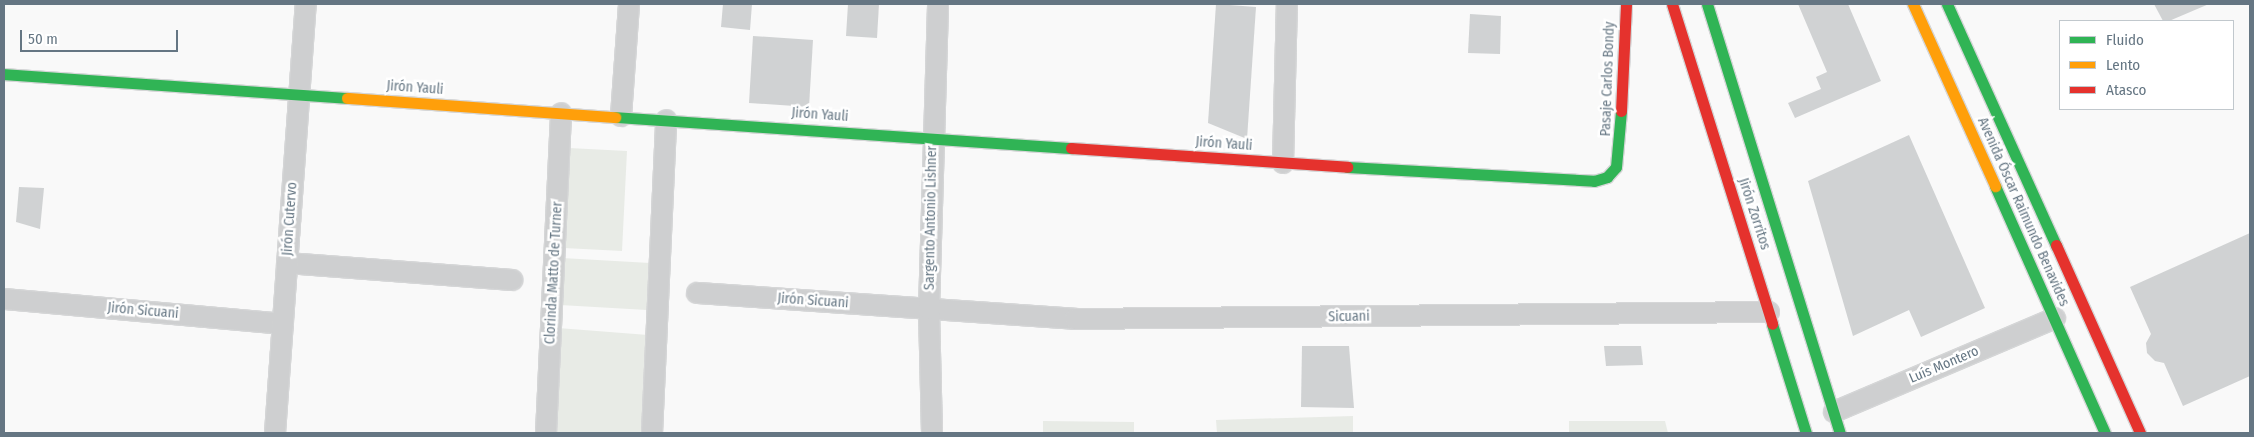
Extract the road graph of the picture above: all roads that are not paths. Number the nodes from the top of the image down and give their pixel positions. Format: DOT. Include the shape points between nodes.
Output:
graph roads {
  1 [pos="306,4"];
  2 [pos="629,4"];
  3 [pos="938,4"];
  4 [pos="1286,4"];
  5 [pos="1626,4"];
  6 [pos="1672,4"];
  7 [pos="1707,4"];
  8 [pos="1913,4"];
  9 [pos="1947,4"];
  10 [pos="4,74"];
  11 [pos="300,96"];
  12 [pos="562,113"];
  13 [pos="621,116"];
  14 [pos="666,120"];
  15 [pos="932,137"];
  16 [pos="1620,154"];
  17 [pos="1283,163"];
  18 [pos="287,263"];
  19 [pos="512,280"];
  20 [pos="697,293"];
  21 [pos="4,299"];
  22 [pos="929,309"];
  23 [pos="1769,312"];
  24 [pos="2055,318"];
  25 [pos="283,324"];
  26 [pos="1834,412"];
  27 [pos="275,433"];
  28 [pos="546,433"];
  29 [pos="652,433"];
  30 [pos="932,433"];
  31 [pos="1806,433"];
  32 [pos="1840,433"];
  33 [pos="2105,433"];
  34 [pos="2140,433"];
  1 -- 11 [label="street, Jirón Cutervo"];
  2 -- 13 [label="street"];
  3 -- 15 [label="street, Sargento Antonio Lishner"];
  4 -- 17 [label="street"];
  5 -- 16 [label="main road, Pasaje Carlos Bondy"];
  6 -- 23 [label="main road, Jirón Zorritos"];
  7 -- 26 [label="main road, Jirón Zorritos"];
  8 -- 24 [label="main road, Avenida Óscar Raimundo Benavides"];
  9 -- 34 [label="main road, Avenida Óscar Raimundo Benavides"];
  10 -- 11 [label="main road, Jirón Yauli"];
  11 -- 12 [label="main road, Jirón Yauli"];
  11 -- 18 [label="street, Jirón Cutervo"];
  12 -- 13 [label="main road, Jirón Yauli"];
  12 -- 28 [label="street, Clorinda Matto de Turner"];
  13 -- 14 [label="main road, Jirón Yauli"];
  14 -- 15 [label="main road, Jirón Yauli"];
  14 -- 29 [label="street"];
  15 -- 17 [label="main road, Jirón Yauli"];
  15 -- 22 [label="street, Sargento Antonio Lishner"];
  16 -- 17 [label="main road, Jirón Yauli" via="1607,177 1578,181"];
  18 -- 19 [label="street"];
  18 -- 25 [label="street, Jirón Cutervo"];
  20 -- 22 [label="street, Jirón Sicuani"];
  21 -- 25 [label="street, Jirón Sicuani"];
  22 -- 23 [label="street, Sicuani" via="1075,319 1161,320"];
  22 -- 30 [label="street, Sargento Antonio Lishner"];
  23 -- 31 [label="main road, Jirón Zorritos"];
  24 -- 26 [label="street, Luís Montero"];
  24 -- 33 [label="main road, Avenida Óscar Raimundo Benavides"];
  25 -- 27 [label="street, Jirón Cutervo"];
  26 -- 32 [label="main road, Jirón Zorritos"];
}
